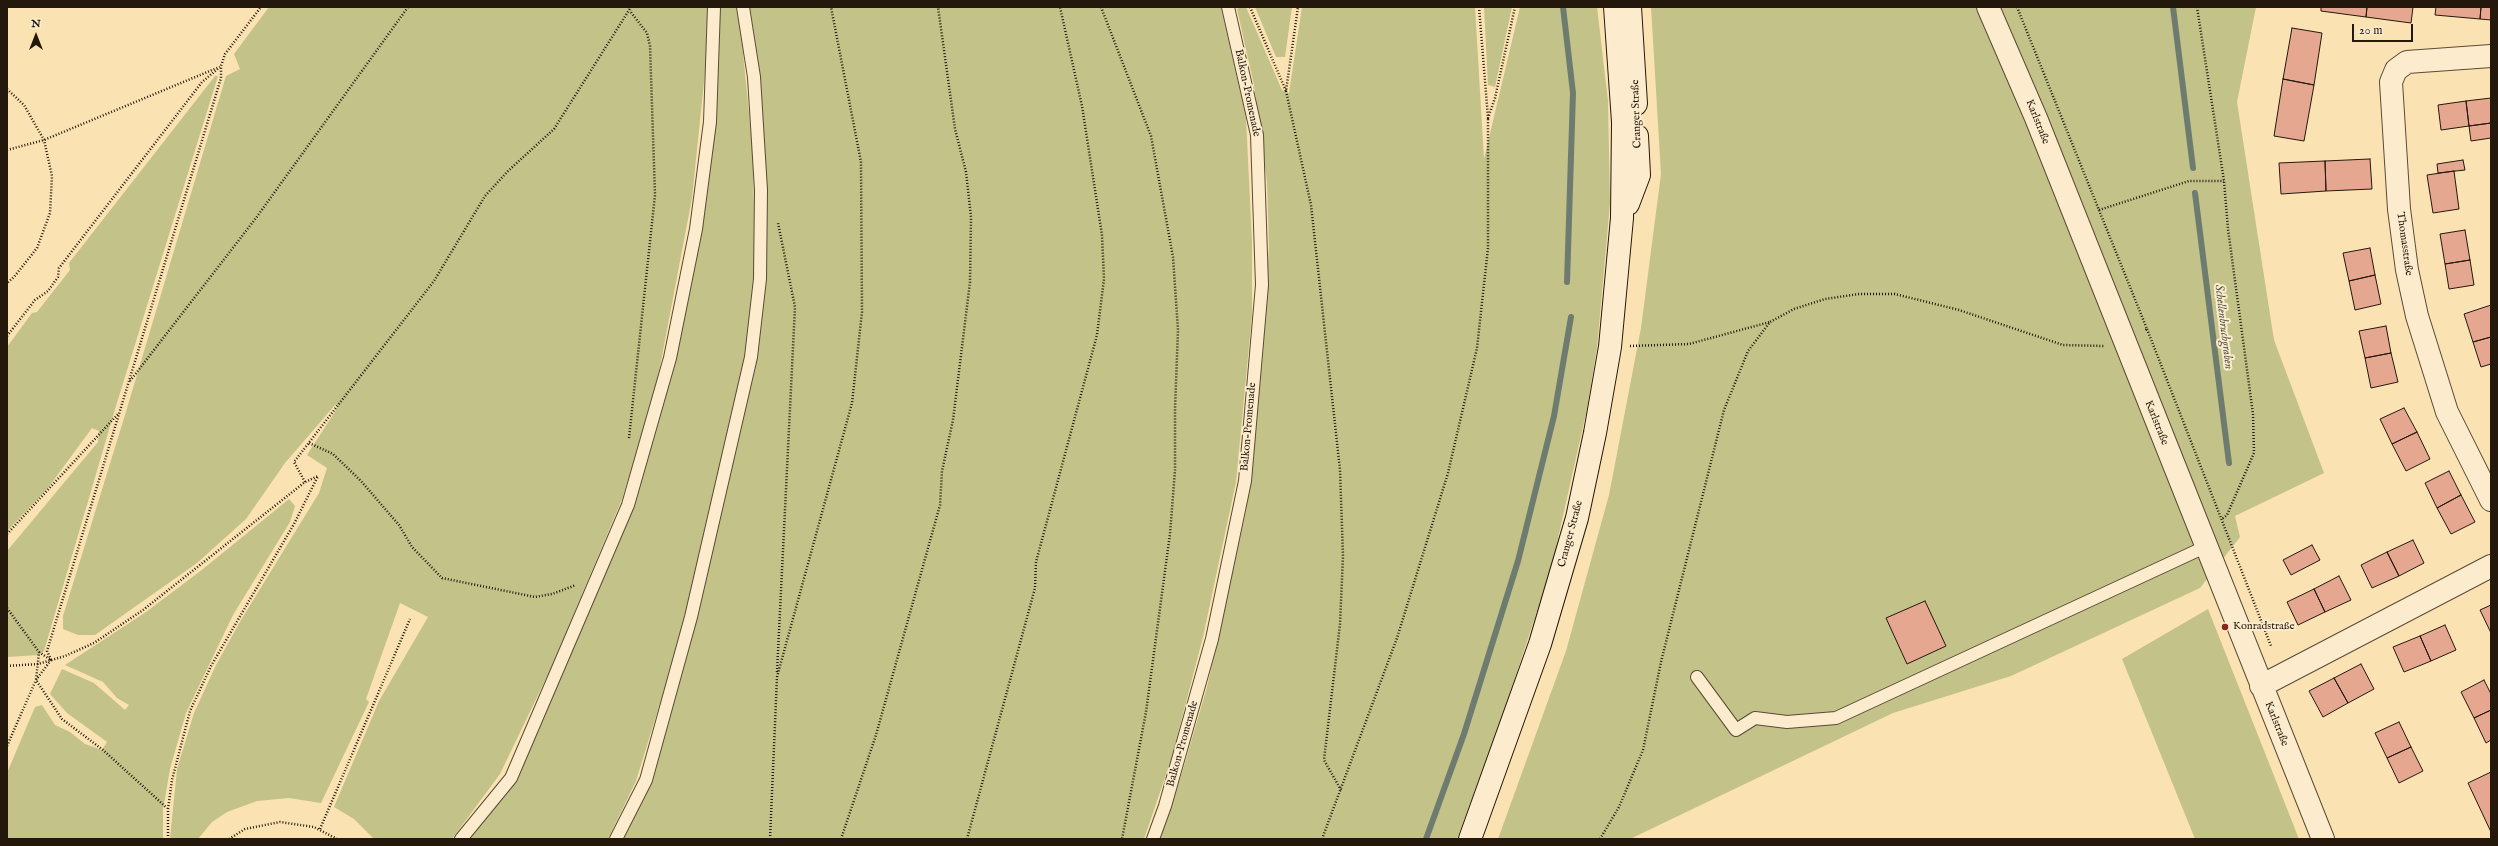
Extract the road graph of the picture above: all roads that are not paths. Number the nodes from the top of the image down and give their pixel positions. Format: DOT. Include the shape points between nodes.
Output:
graph roads {
  1 [pos="714,7"];
  2 [pos="743,7"];
  3 [pos="1228,7"];
  4 [pos="1615,7"];
  5 [pos="1630,7"];
  6 [pos="1988,7"];
  7 [pos="2491,56"];
  8 [pos="1622,218"];
  9 [pos="2491,500"];
  10 [pos="2206,547"];
  11 [pos="2491,566"];
  12 [pos="1697,677"];
  13 [pos="2261,686"];
  14 [pos="461,839"];
  15 [pos="616,839"];
  16 [pos="1153,839"];
  17 [pos="1470,839"];
  18 [pos="2323,839"];
  1 -- 14 [label="lane" via="710,122 696,229 670,358 628,505 511,778"];
  2 -- 15 [label="lane" via="754,77 761,190 760,279 751,357 689,624 646,780"];
  3 -- 16 [label="lane, Balkon-Promenade" via="1257,135 1262,285 1245,481 1212,639 1165,806"];
  4 -- 8 [label="street, Cranger Straße" via="1623,122"];
  5 -- 8 [label="street, Cranger Straße" via="1639,175"];
  6 -- 10 [label="street, Karlstraße" via="2036,118"];
  7 -- 9 [label="street, Thomasstraße" via="2407,62 2396,70 2391,82 2399,209 2407,270 2417,316 2447,412"];
  8 -- 17 [label="street, Cranger Straße" via="1610,347 1595,434 1574,525 1540,644"];
  10 -- 12 [label="lane" via="1836,718 1787,722 1755,718 1736,730"];
  10 -- 13 [label="street, Karlstraße"];
  11 -- 13 [label="street"];
  13 -- 18 [label="street, Karlstraße"];
}
